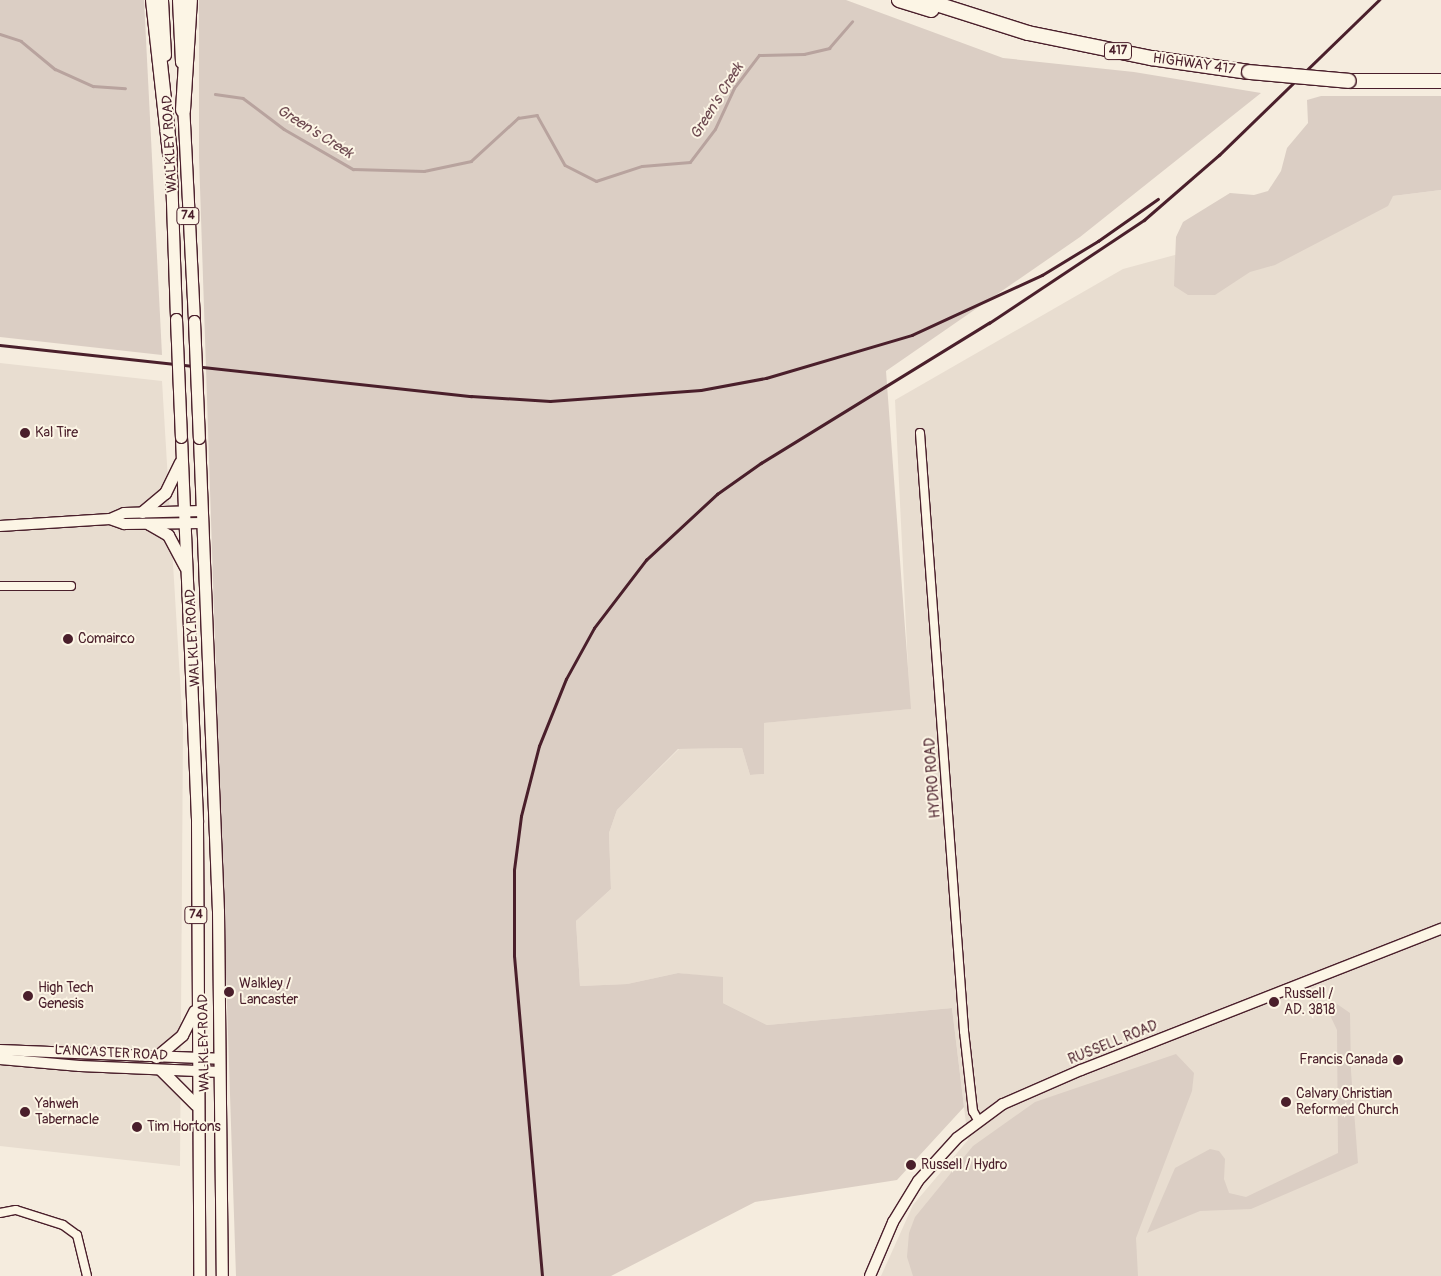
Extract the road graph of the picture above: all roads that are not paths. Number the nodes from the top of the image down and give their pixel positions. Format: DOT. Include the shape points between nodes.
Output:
graph roads {
  1 [pos="153,0"];
  2 [pos="162,0"];
  3 [pos="178,0"];
  4 [pos="190,0"];
  5 [pos="899,0"];
  6 [pos="924,0"];
  7 [pos="989,22"];
  8 [pos="1441,81"];
  9 [pos="183,110"];
  10 [pos="170,152"];
  11 [pos="920,433"];
  12 [pos="182,453"];
  13 [pos="202,511"];
  14 [pos="142,512"];
  15 [pos="185,517"];
  16 [pos="110,519"];
  17 [pos="203,523"];
  18 [pos="149,524"];
  19 [pos="0,526"];
  20 [pos="187,572"];
  21 [pos="0,586"];
  22 [pos="71,586"];
  23 [pos="1441,929"];
  24 [pos="196,1007"];
  25 [pos="0,1050"];
  26 [pos="156,1057"];
  27 [pos="197,1058"];
  28 [pos="0,1059"];
  29 [pos="220,1059"];
  30 [pos="161,1070"];
  31 [pos="197,1072"];
  32 [pos="220,1072"];
  33 [pos="196,1105"];
  34 [pos="978,1120"];
  35 [pos="0,1212"];
  36 [pos="87,1276"];
  37 [pos="199,1276"];
  38 [pos="222,1276"];
  39 [pos="870,1276"];
  1 -- 10 [label="highway"];
  2 -- 10 [label="main road, WALKLEY ROAD / 74"];
  3 -- 9 [label="main road, WALKLEY ROAD / 74"];
  4 -- 9 [label="highway"];
  5 -- 7 [label="highway"];
  6 -- 7 [label="highway, HIGHWAY 417 / 417"];
  7 -- 8 [label="highway, HIGHWAY 417 / 417, bridge" via="1151,58 1249,72 1350,81"];
  9 -- 13 [label="main road, WALKLEY ROAD / 74, bridge"];
  10 -- 12 [label="main road, WALKLEY ROAD / 74, bridge"];
  11 -- 34 [label="street, HYDRO ROAD" via="964,1032 973,1111"];
  12 -- 14 [label="main road" via="169,487"];
  12 -- 15 [label="main road, WALKLEY ROAD / 74"];
  13 -- 15 [label="street"];
  13 -- 17 [label="main road, WALKLEY ROAD / 74"];
  14 -- 15 [label="street"];
  14 -- 16 [label="street" via="124,513"];
  15 -- 17 [label="street"];
  15 -- 18 [label="street"];
  15 -- 20 [label="main road, WALKLEY ROAD / 74"];
  16 -- 18 [label="street" via="124,524"];
  16 -- 19 [label="street"];
  17 -- 29 [label="main road, WALKLEY ROAD / 74" via="213,752"];
  18 -- 20 [label="main road" via="168,535"];
  20 -- 24 [label="main road, WALKLEY ROAD / 74" via="195,754"];
  21 -- 22 [label="street"];
  23 -- 34 [label="street, RUSSELL ROAD" via="1080,1070 1003,1104"];
  24 -- 26 [label="main road" via="182,1035"];
  24 -- 27 [label="main road, WALKLEY ROAD / 74"];
  25 -- 26 [label="street, LANCASTER ROAD"];
  26 -- 27 [label="street, LANCASTER ROAD"];
  27 -- 29 [label="street, LANCASTER ROAD"];
  27 -- 31 [label="main road, WALKLEY ROAD / 74"];
  28 -- 30 [label="street, LANCASTER ROAD"];
  29 -- 32 [label="main road, WALKLEY ROAD / 74"];
  30 -- 31 [label="street, LANCASTER ROAD"];
  30 -- 33 [label="main road"];
  31 -- 32 [label="street, LANCASTER ROAD"];
  31 -- 33 [label="main road, WALKLEY ROAD / 74"];
  32 -- 38 [label="main road, WALKLEY ROAD / 74"];
  33 -- 37 [label="main road, WALKLEY ROAD / 74"];
  34 -- 39 [label="street, RUSSELL ROAD" via="937,1158 911,1190 887,1234"];
  35 -- 36 [label="street" via="16,1210 63,1225 77,1235"];
}
